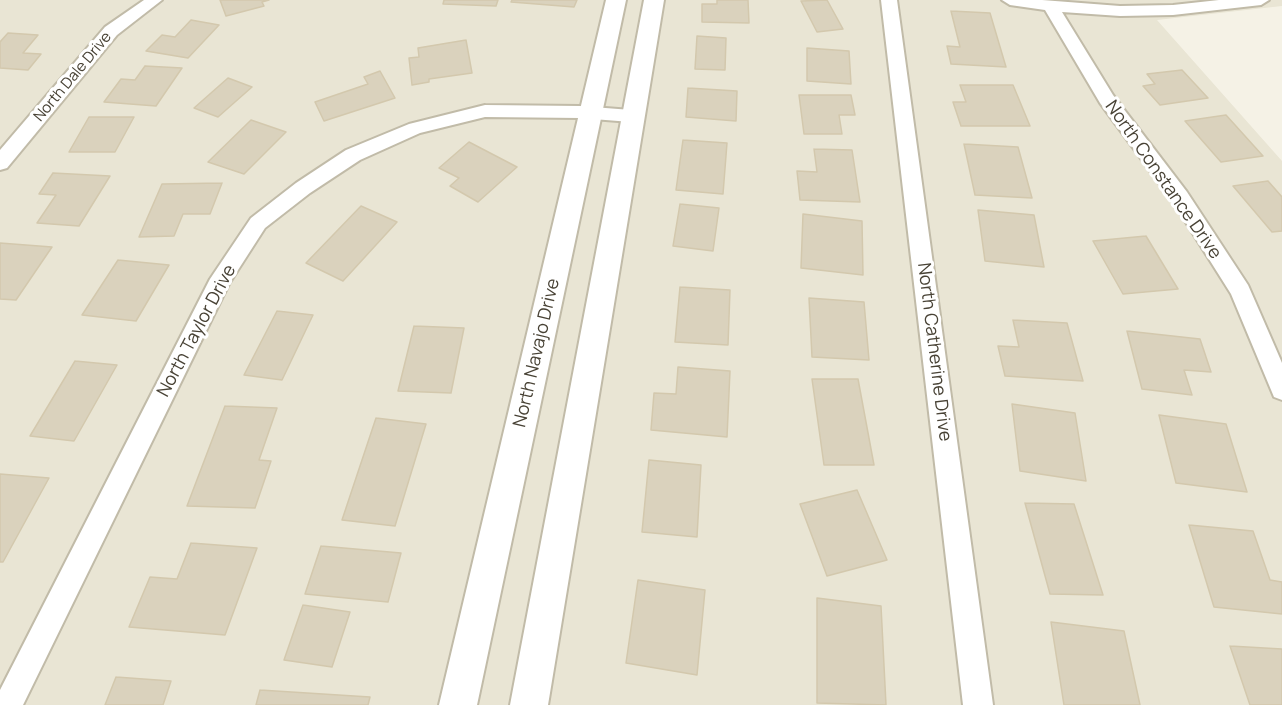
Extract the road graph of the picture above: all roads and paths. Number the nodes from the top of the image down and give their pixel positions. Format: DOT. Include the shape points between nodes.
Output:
graph roads {
  1 [pos="154,0"];
  2 [pos="615,0"];
  3 [pos="654,0"];
  4 [pos="889,0"];
  5 [pos="1010,0"];
  6 [pos="1261,0"];
  7 [pos="1051,6"];
  8 [pos="591,112"];
  9 [pos="631,116"];
  10 [pos="0,163"];
  11 [pos="1282,390"];
  12 [pos="8,705"];
  13 [pos="458,705"];
  14 [pos="529,705"];
  15 [pos="978,705"];
  1 -- 10 [label="street, North Dale Drive" via="111,31"];
  2 -- 8 [label="street, North Navajo Drive"];
  3 -- 9 [label="street"];
  4 -- 15 [label="street, North Catherine Drive"];
  5 -- 7 [label="street"];
  6 -- 7 [label="street" via="1173,10"];
  7 -- 11 [label="street, North Constance Drive" via="1106,99 1180,196 1240,291"];
  8 -- 9 [label="street, North Taylor Drive"];
  8 -- 12 [label="street, North Taylor Drive" via="485,111 415,128 353,155 258,223 221,279"];
  8 -- 13 [label="street, North Navajo Drive"];
  9 -- 14 [label="street"];
}
